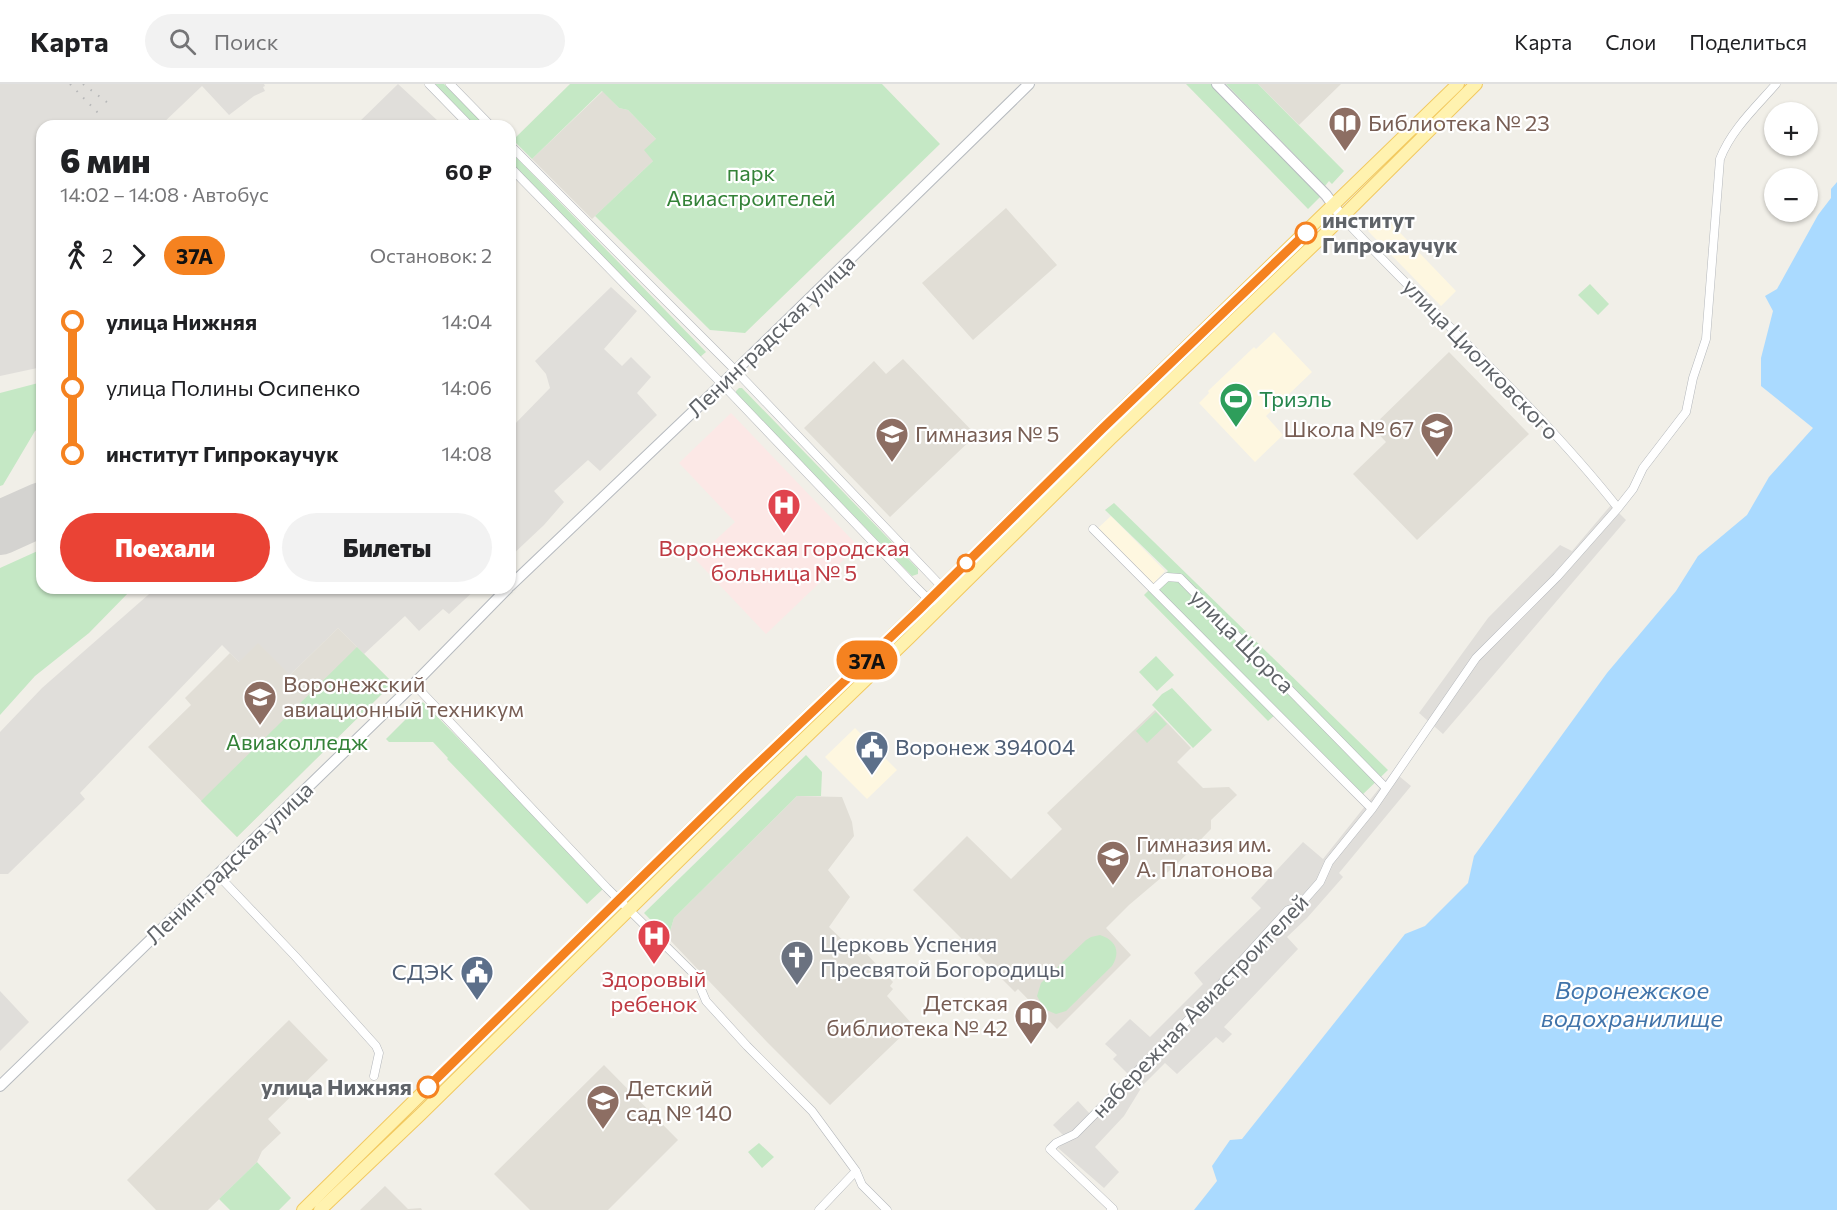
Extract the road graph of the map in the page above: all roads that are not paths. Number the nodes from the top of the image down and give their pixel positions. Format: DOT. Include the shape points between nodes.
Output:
graph roads {
  1 [pos="429,84"];
  2 [pos="450,84"];
  3 [pos="1029,84"];
  4 [pos="1217,84"];
  5 [pos="1458,84"];
  6 [pos="1476,84"];
  7 [pos="1776,84"];
  8 [pos="464,120"];
  9 [pos="485,120"];
  10 [pos="516,151"];
  11 [pos="516,173"];
  12 [pos="1334,205"];
  13 [pos="1342,217"];
  14 [pos="736,371"];
  15 [pos="723,384"];
  16 [pos="1618,508"];
  17 [pos="1093,529"];
  18 [pos="516,580"];
  19 [pos="942,587"];
  20 [pos="1154,589"];
  21 [pos="502,594"];
  22 [pos="929,600"];
  23 [pos="944,604"];
  24 [pos="414,684"];
  25 [pos="1386,788"];
  26 [pos="1371,809"];
  27 [pos="217,874"];
  28 [pos="625,905"];
  29 [pos="374,1076"];
  30 [pos="0,1086"];
  31 [pos="856,1171"];
  32 [pos="303,1210"];
  33 [pos="320,1210"];
  34 [pos="819,1210"];
  35 [pos="887,1210"];
  36 [pos="1112,1210"];
  1 -- 8 [label="street"];
  2 -- 9 [label="street"];
  3 -- 14 [label="main road, Ленинградская улица"];
  4 -- 12 [label="main road, улица Циолковского"];
  5 -- 12 [label="main road"];
  6 -- 13 [label="main road"];
  7 -- 16 [label="street, набережная Авиастроителей" via="1734,132 1720,159 1706,339 1686,412"];
  10 -- 14 [label="street"];
  11 -- 15 [label="street"];
  12 -- 13 [label="main road, улица Циолковского"];
  12 -- 19 [label="main road"];
  13 -- 16 [label="street, улица Циолковского" via="1550,429"];
  13 -- 23 [label="main road"];
  14 -- 15 [label="main road, Ленинградская улица"];
  14 -- 19 [label="street"];
  15 -- 18 [label="main road, Ленинградская улица"];
  15 -- 22 [label="street"];
  16 -- 25 [label="street, набережная Авиастроителей" via="1557,577 1476,658"];
  17 -- 20 [label="street, улица Щорса"];
  19 -- 22 [label="main road"];
  19 -- 23 [label="street"];
  20 -- 25 [label="street, улица Щорса" via="1167,577 1180,578"];
  20 -- 26 [label="street"];
  21 -- 24 [label="main road, Ленинградская улица"];
  22 -- 23 [label="street"];
  22 -- 28 [label="main road"];
  23 -- 28 [label="main road"];
  24 -- 27 [label="main road, Ленинградская улица"];
  24 -- 28 [label="street"];
  25 -- 26 [label="street, набережная Авиастроителей"];
  26 -- 36 [label="street, набережная Авиастроителей" via="1298,907 1288,910 1191,1017 1075,1134 1050,1149"];
  27 -- 29 [label="street" via="376,1046 379,1053"];
  27 -- 30 [label="main road, Ленинградская улица"];
  28 -- 31 [label="street" via="695,975 706,1001 812,1111"];
  28 -- 32 [label="main road"];
  28 -- 33 [label="main road" via="422,1114"];
  31 -- 34 [label="street"];
  31 -- 35 [label="street" via="862,1185"];
}
